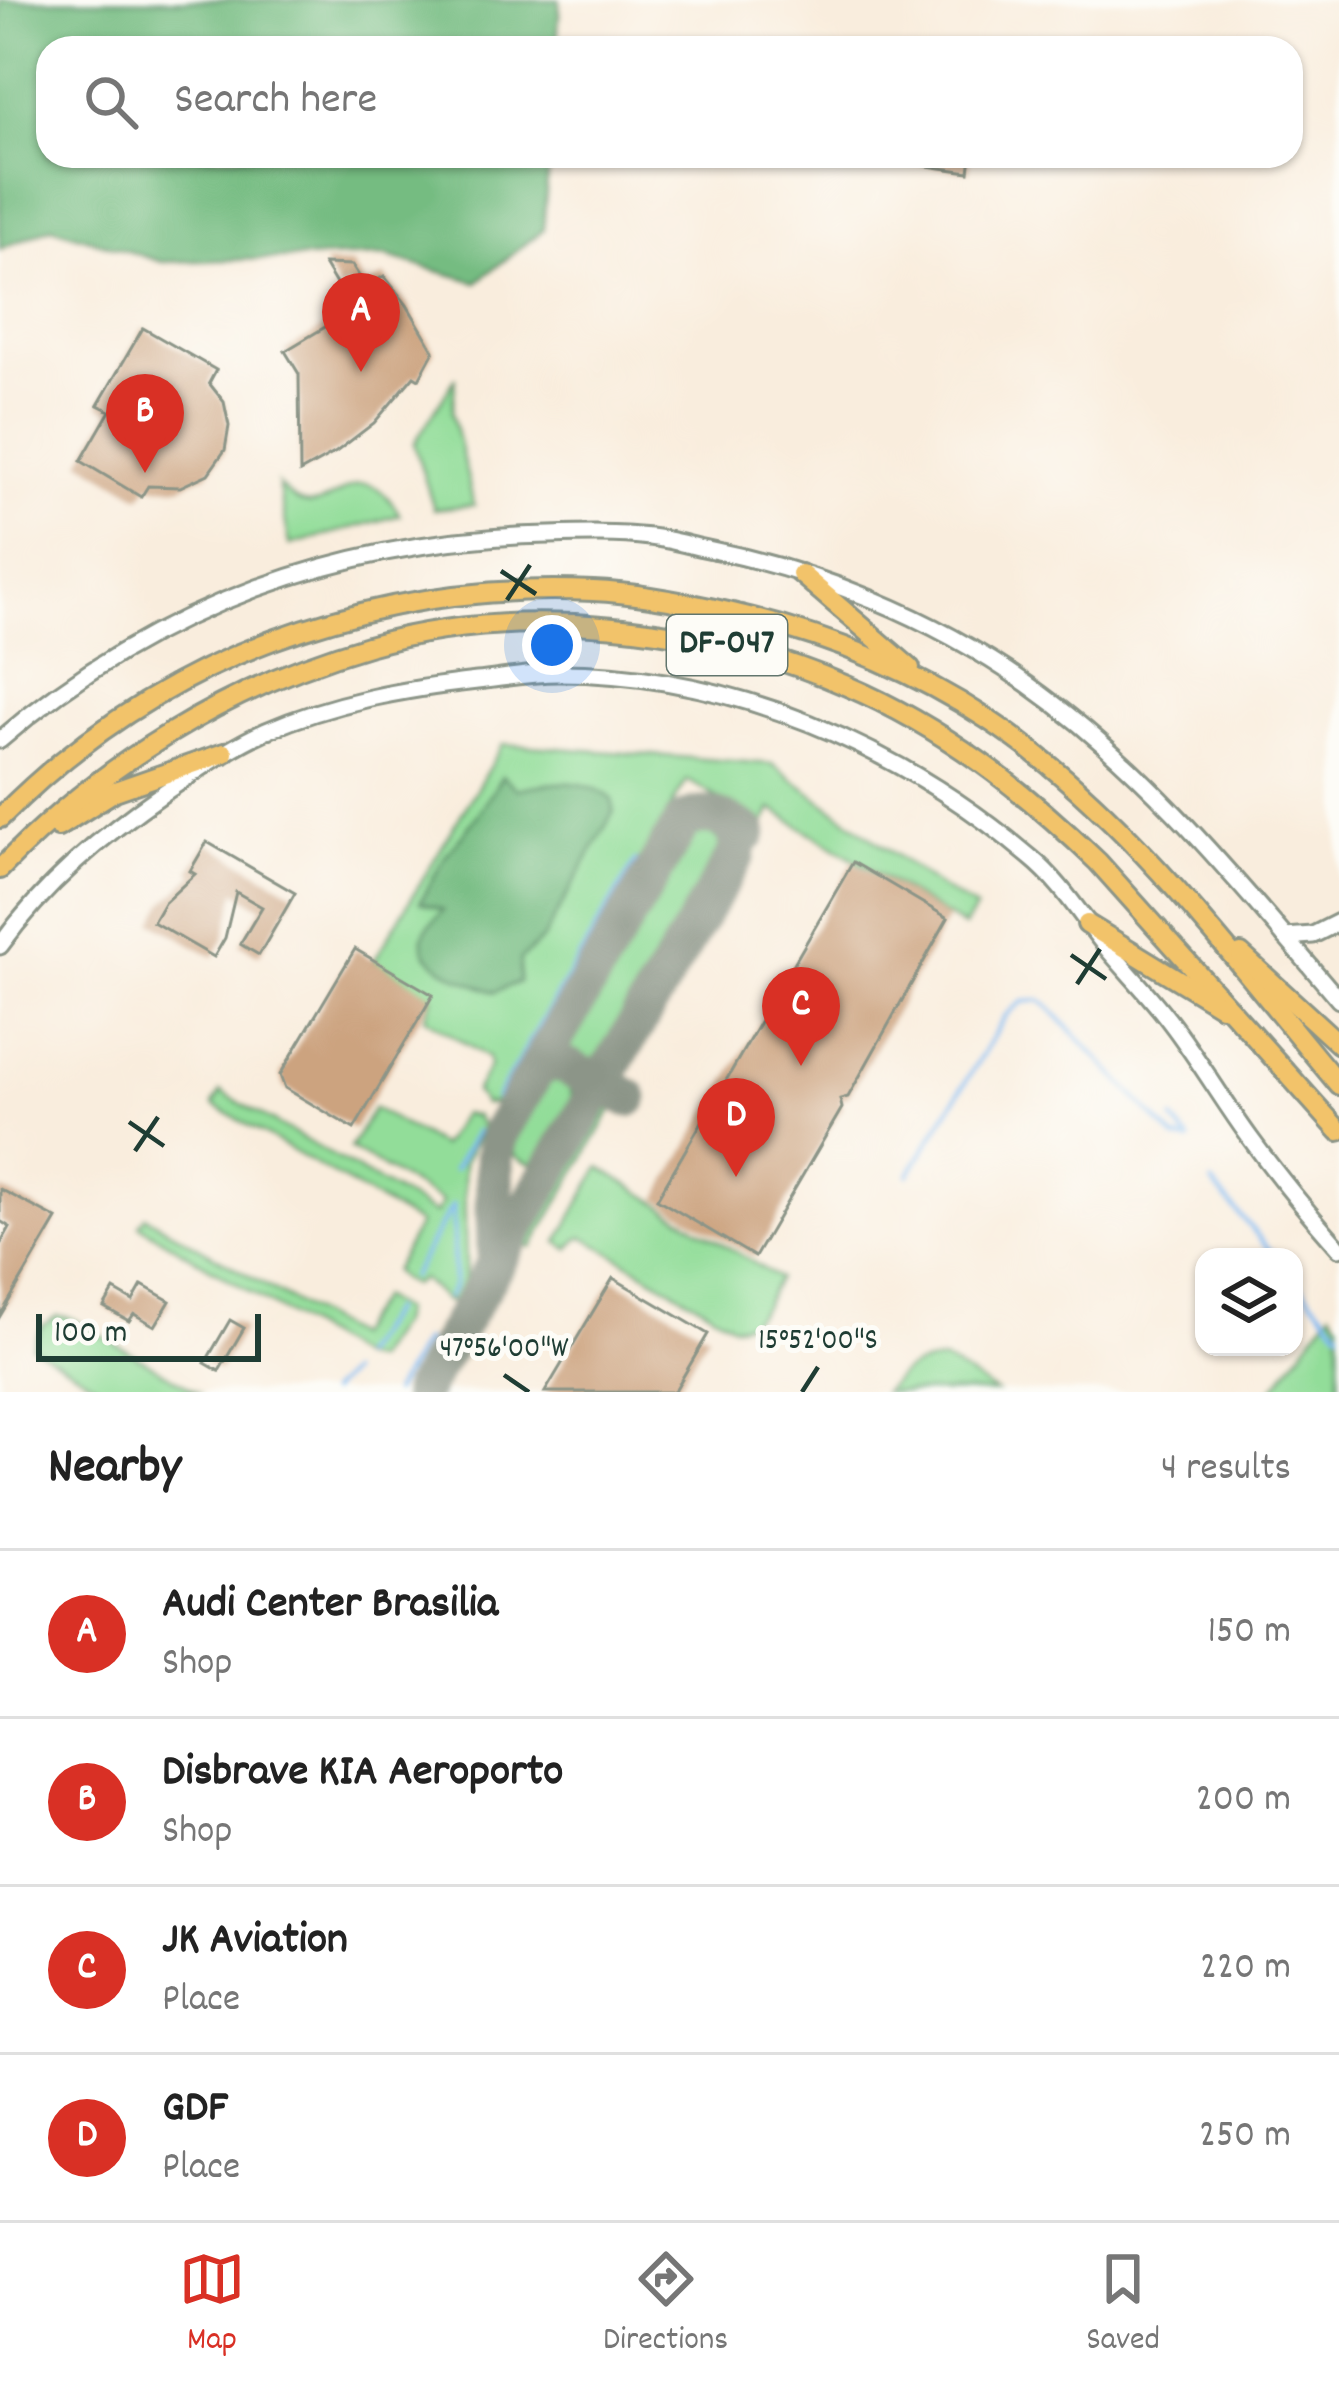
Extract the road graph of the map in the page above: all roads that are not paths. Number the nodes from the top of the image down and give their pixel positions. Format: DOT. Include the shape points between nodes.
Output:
graph roads {
  1 [pos="801,574"];
  2 [pos="927,684"];
  3 [pos="0,740"];
  4 [pos="224,753"];
  5 [pos="0,818"];
  6 [pos="2,866"];
  7 [pos="1190,909"];
  8 [pos="1339,922"];
  9 [pos="1087,924"];
  10 [pos="1285,937"];
  11 [pos="0,946"];
  12 [pos="1339,1000"];
  13 [pos="1237,1016"];
  14 [pos="1339,1044"];
  15 [pos="1339,1085"];
  16 [pos="1339,1132"];
  17 [pos="1339,1248"];
  1 -- 2 [label="main road"];
  1 -- 3 [label="street" via="649,537 496,536 334,562 175,622 105,660"];
  1 -- 10 [label="street" via="871,597 1026,683 1126,764"];
  2 -- 5 [label="main road, DF-047" via="837,643 667,599 518,590 431,598 318,624 200,672 123,716"];
  2 -- 7 [label="main road, DF-047" via="988,719 1093,803"];
  4 -- 6 [label="main road" via="115,790"];
  4 -- 9 [label="street" via="315,713 435,685 556,672 702,690 828,729 931,785 1032,858"];
  4 -- 11 [label="street" via="96,842"];
  6 -- 13 [label="main road, DF-047" via="144,748 256,687 368,646 500,625 663,634 794,664 957,745 1054,820"];
  7 -- 14 [label="main road"];
  7 -- 15 [label="main road, DF-047"];
  8 -- 10 [label="street"];
  9 -- 13 [label="main road"];
  9 -- 17 [label="street"];
  10 -- 12 [label="street"];
  13 -- 16 [label="main road, DF-047"];
}
